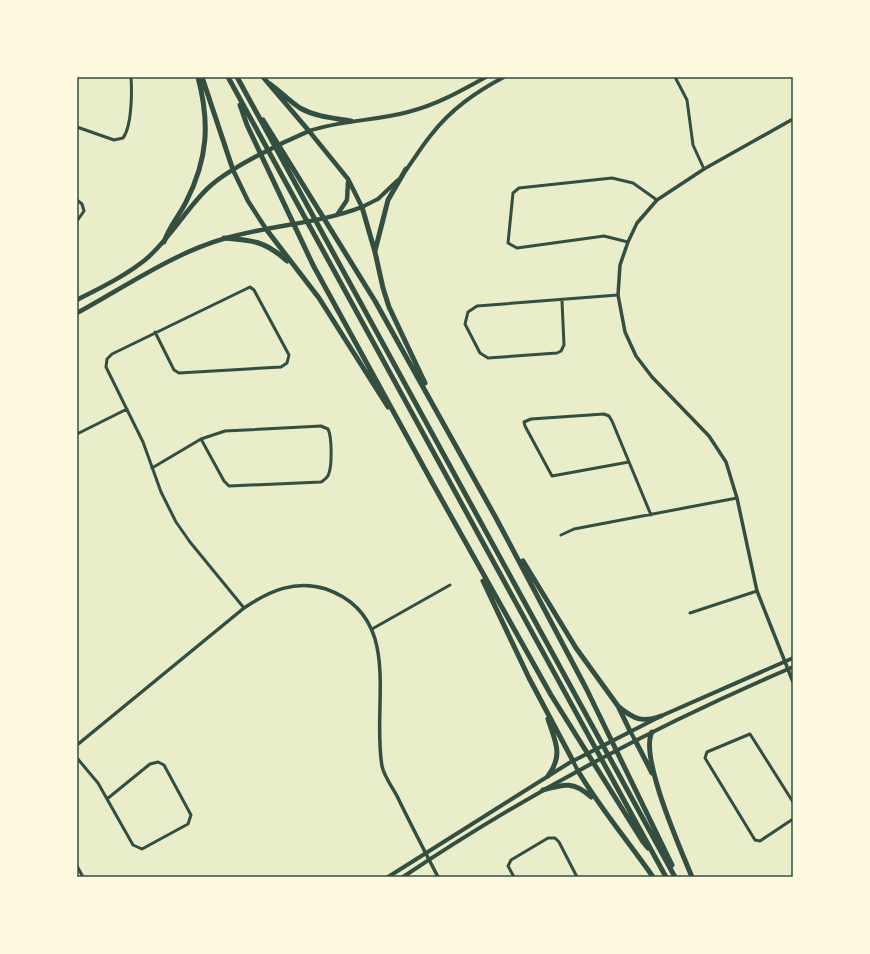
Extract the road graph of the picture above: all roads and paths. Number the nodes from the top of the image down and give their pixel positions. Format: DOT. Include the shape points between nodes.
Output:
graph roads {
  1 [pos="132,77"];
  2 [pos="198,77"];
  3 [pos="202,77"];
  4 [pos="228,77"];
  5 [pos="237,77"];
  6 [pos="263,77"];
  7 [pos="486,77"];
  8 [pos="504,77"];
  9 [pos="675,77"];
  10 [pos="270,84"];
  11 [pos="236,92"];
  12 [pos="251,103"];
  13 [pos="793,119"];
  14 [pos="351,121"];
  15 [pos="77,127"];
  16 [pos="309,131"];
  17 [pos="406,169"];
  18 [pos="704,169"];
  19 [pos="233,170"];
  20 [pos="348,179"];
  21 [pos="77,200"];
  22 [pos="657,200"];
  23 [pos="362,207"];
  24 [pos="337,215"];
  25 [pos="77,221"];
  26 [pos="266,229"];
  27 [pos="224,238"];
  28 [pos="164,242"];
  29 [pos="628,242"];
  30 [pos="375,252"];
  31 [pos="299,273"];
  32 [pos="618,295"];
  33 [pos="77,300"];
  34 [pos="562,300"];
  35 [pos="77,313"];
  36 [pos="155,332"];
  37 [pos="128,409"];
  38 [pos="439,415"];
  39 [pos="398,420"];
  40 [pos="77,434"];
  41 [pos="201,439"];
  42 [pos="629,462"];
  43 [pos="152,468"];
  44 [pos="737,498"];
  45 [pos="651,515"];
  46 [pos="496,518"];
  47 [pos="455,522"];
  48 [pos="561,535"];
  49 [pos="450,585"];
  50 [pos="757,591"];
  51 [pos="244,608"];
  52 [pos="690,613"];
  53 [pos="372,629"];
  54 [pos="793,658"];
  55 [pos="785,662"];
  56 [pos="793,668"];
  57 [pos="788,670"];
  58 [pos="793,682"];
  59 [pos="541,701"];
  60 [pos="618,706"];
  61 [pos="661,716"];
  62 [pos="630,731"];
  63 [pos="652,732"];
  64 [pos="636,740"];
  65 [pos="77,745"];
  66 [pos="77,758"];
  67 [pos="573,761"];
  68 [pos="578,771"];
  69 [pos="548,776"];
  70 [pos="543,790"];
  71 [pos="661,794"];
  72 [pos="107,799"];
  73 [pos="793,802"];
  74 [pos="601,806"];
  75 [pos="793,820"];
  76 [pos="425,852"];
  77 [pos="653,853"];
  78 [pos="429,859"];
  79 [pos="77,866"];
  80 [pos="83,877"];
  81 [pos="388,877"];
  82 [pos="403,877"];
  83 [pos="438,877"];
  84 [pos="514,877"];
  85 [pos="577,877"];
  86 [pos="653,877"];
  87 [pos="666,877"];
  88 [pos="676,877"];
  89 [pos="692,877"];
  1 -- 15 [label="street" via="126,133 121,139 114,140"];
  2 -- 28 [label="highway" via="206,116 204,155 190,196 169,229"];
  3 -- 19 [label="highway"];
  4 -- 11 [label="highway"];
  5 -- 12 [label="highway"];
  6 -- 10 [label="highway"];
  7 -- 14 [label="main road" via="428,106 407,113"];
  8 -- 17 [label="main road" via="475,94 444,120"];
  9 -- 18 [label="street" via="687,100 694,145"];
  10 -- 14 [label="highway" via="299,107 311,113"];
  10 -- 16 [label="highway"];
  11 -- 39 [label="highway" via="247,125 304,246"];
  11 -- 77 [label="highway"];
  12 -- 38 [label="highway" via="271,130 350,258"];
  12 -- 88 [label="highway"];
  13 -- 18 [label="street"];
  14 -- 16 [label="main road"];
  16 -- 19 [label="main road"];
  16 -- 20 [label="main road"];
  17 -- 23 [label="main road" via="388,190"];
  17 -- 30 [label="highway" via="388,200"];
  18 -- 22 [label="street"];
  19 -- 26 [label="main road" via="248,201"];
  19 -- 28 [label="main road" via="201,195"];
  20 -- 23 [label="main road"];
  20 -- 24 [label="main road" via="347,200"];
  21 -- 25 [label="street" via="84,209 84,214"];
  22 -- 29 [label="street" via="637,223"];
  22 -- 29 [label="street" via="633,183 612,178 519,188 513,193 508,242 517,248 604,236"];
  23 -- 24 [label="main road"];
  23 -- 30 [label="highway"];
  24 -- 26 [label="main road"];
  26 -- 27 [label="main road"];
  26 -- 31 [label="highway"];
  27 -- 31 [label="highway" via="248,239 262,243 279,254"];
  27 -- 35 [label="main road" via="176,258"];
  28 -- 33 [label="main road" via="127,273"];
  29 -- 32 [label="street" via="620,265"];
  30 -- 38 [label="highway" via="382,288 389,307"];
  31 -- 39 [label="highway" via="319,298 379,396"];
  32 -- 34 [label="street"];
  32 -- 44 [label="street" via="625,332 636,356 652,377 715,443 729,468"];
  34 -- 34 [label="street" via="477,306 468,312 465,324 480,353 488,358 555,354 563,349"];
  36 -- 36 [label="street" via="174,370 180,373 281,367 287,363 289,355 250,287"];
  36 -- 37 [label="street" via="107,359 106,367"];
  37 -- 40 [label="street"];
  37 -- 43 [label="street"];
  38 -- 46 [label="highway"];
  39 -- 47 [label="highway"];
  41 -- 41 [label="street" via="229,486 321,482 330,472 330,435 328,429 321,426 225,432"];
  41 -- 43 [label="street"];
  42 -- 42 [label="street" via="609,416 604,414 530,419 524,422 552,476"];
  42 -- 45 [label="street"];
  43 -- 51 [label="street" via="176,522"];
  44 -- 45 [label="street"];
  44 -- 50 [label="street"];
  45 -- 48 [label="street" via="574,529"];
  46 -- 60 [label="highway" via="576,648"];
  46 -- 88 [label="highway" via="586,688 667,852"];
  47 -- 59 [label="highway"];
  47 -- 77 [label="highway" via="579,742 642,842"];
  49 -- 53 [label="street"];
  50 -- 52 [label="street"];
  50 -- 55 [label="street"];
  51 -- 53 [label="street" via="262,596 282,588 308,584 331,591 350,602"];
  51 -- 65 [label="street"];
  53 -- 76 [label="street" via="380,655 379,732 382,768"];
  54 -- 55 [label="main road"];
  55 -- 57 [label="street"];
  55 -- 61 [label="main road"];
  56 -- 57 [label="main road"];
  57 -- 58 [label="street"];
  57 -- 63 [label="main road"];
  59 -- 67 [label="highway"];
  59 -- 69 [label="highway" via="558,753 557,762"];
  60 -- 61 [label="highway" via="640,720"];
  60 -- 62 [label="highway"];
  61 -- 62 [label="main road"];
  62 -- 64 [label="main road"];
  62 -- 67 [label="main road"];
  63 -- 64 [label="main road"];
  63 -- 71 [label="highway" via="649,739 650,754"];
  64 -- 68 [label="main road"];
  64 -- 71 [label="highway"];
  66 -- 72 [label="street" via="98,783"];
  67 -- 68 [label="main road"];
  67 -- 69 [label="main road"];
  68 -- 70 [label="main road"];
  68 -- 74 [label="highway"];
  69 -- 76 [label="main road"];
  70 -- 74 [label="highway" via="569,784 584,790"];
  70 -- 78 [label="main road"];
  71 -- 89 [label="highway"];
  72 -- 72 [label="street" via="133,845 142,849 188,824 191,815 164,765 158,762 150,764"];
  73 -- 75 [label="street" via="750,734 707,752 705,758 755,840 760,841"];
  74 -- 86 [label="highway"];
  76 -- 78 [label="street"];
  76 -- 81 [label="main road"];
  77 -- 87 [label="highway"];
  78 -- 82 [label="main road"];
  78 -- 83 [label="street"];
  79 -- 80 [label="street"];
  84 -- 85 [label="street" via="508,866 511,860 548,838 555,838 559,842"];
}
